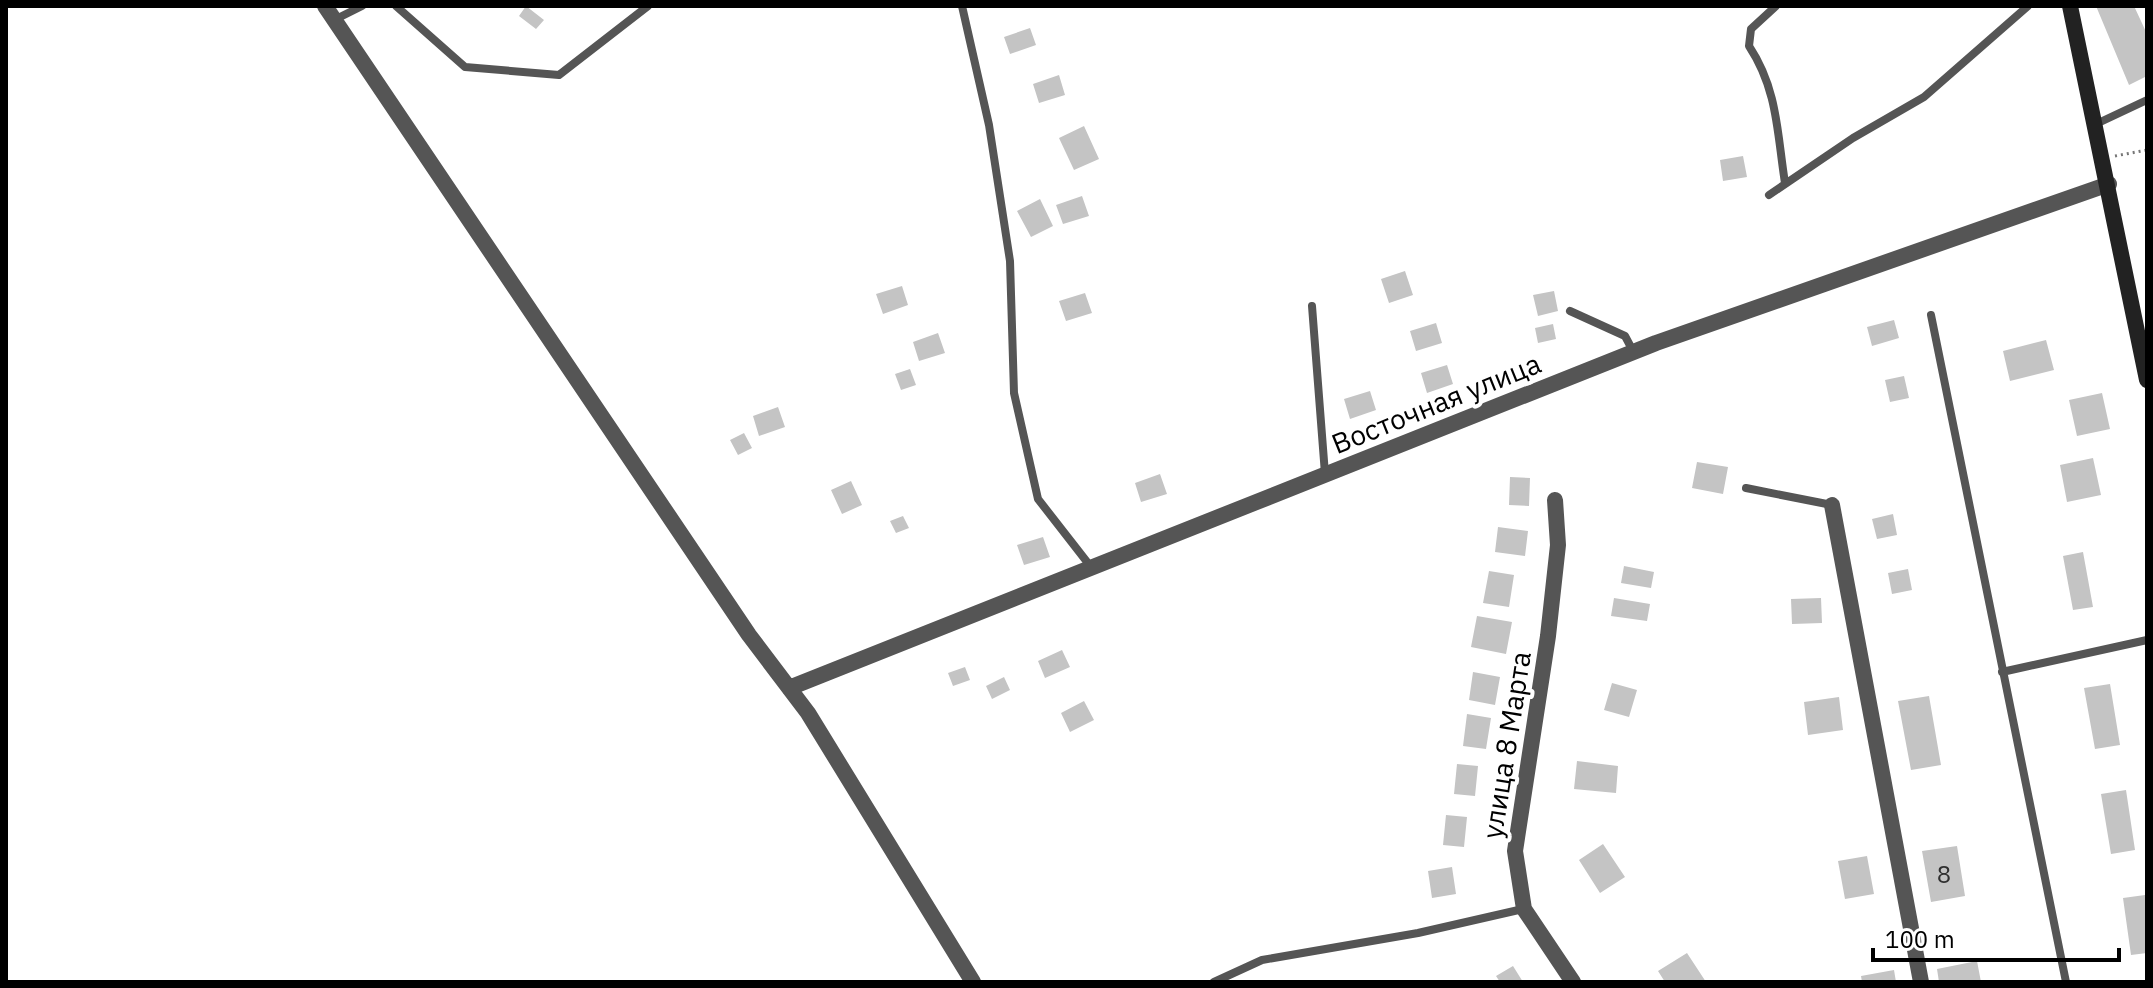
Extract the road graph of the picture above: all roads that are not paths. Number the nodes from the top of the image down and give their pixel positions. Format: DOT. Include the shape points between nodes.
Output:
graph roads {
  1 [pos="362,6"];
  2 [pos="396,6"];
  3 [pos="648,6"];
  4 [pos="962,6"];
  5 [pos="1776,6"];
  6 [pos="2028,6"];
  7 [pos="2070,6"];
  8 [pos="329,13"];
  9 [pos="2147,100"];
  10 [pos="2096,124"];
  11 [pos="1785,183"];
  12 [pos="2109,184"];
  13 [pos="1769,195"];
  14 [pos="1312,306"];
  15 [pos="1570,311"];
  16 [pos="1931,315"];
  17 [pos="1634,352"];
  18 [pos="2147,380"];
  19 [pos="1325,475"];
  20 [pos="1746,488"];
  21 [pos="1555,500"];
  22 [pos="1832,505"];
  23 [pos="1091,568"];
  24 [pos="2147,640"];
  25 [pos="2002,672"];
  26 [pos="789,688"];
  27 [pos="1524,909"];
  28 [pos="973,982"];
  29 [pos="1214,982"];
  30 [pos="1573,982"];
  31 [pos="1921,982"];
  32 [pos="2066,982"];
  1 -- 8 [label="lane"];
  2 -- 3 [label="lane" via="465,67 559,75"];
  4 -- 23 [label="lane" via="989,125 1010,261 1014,393 1038,499"];
  5 -- 11 [label="lane" via="1751,29 1749,46 1775,102"];
  6 -- 11 [label="lane" via="1924,97"];
  7 -- 10 [label="street"];
  8 -- 26 [label="street"];
  9 -- 10 [label="lane"];
  10 -- 12 [label="street"];
  11 -- 13 [label="lane"];
  12 -- 17 [label="street, Восточная улица"];
  12 -- 18 [label="street"];
  14 -- 19 [label="lane"];
  15 -- 17 [label="lane" via="1625,336"];
  16 -- 25 [label="lane"];
  17 -- 19 [label="street, Восточная улица"];
  19 -- 23 [label="street, Восточная улица"];
  20 -- 22 [label="lane"];
  21 -- 27 [label="street, улица 8 Марта" via="1558,545 1548,636 1515,851"];
  22 -- 31 [label="street"];
  23 -- 26 [label="street, Восточная улица"];
  24 -- 25 [label="lane"];
  25 -- 32 [label="lane"];
  26 -- 28 [label="street"];
  27 -- 29 [label="lane" via="1262,960"];
  27 -- 30 [label="street, улица 8 Марта"];
}
